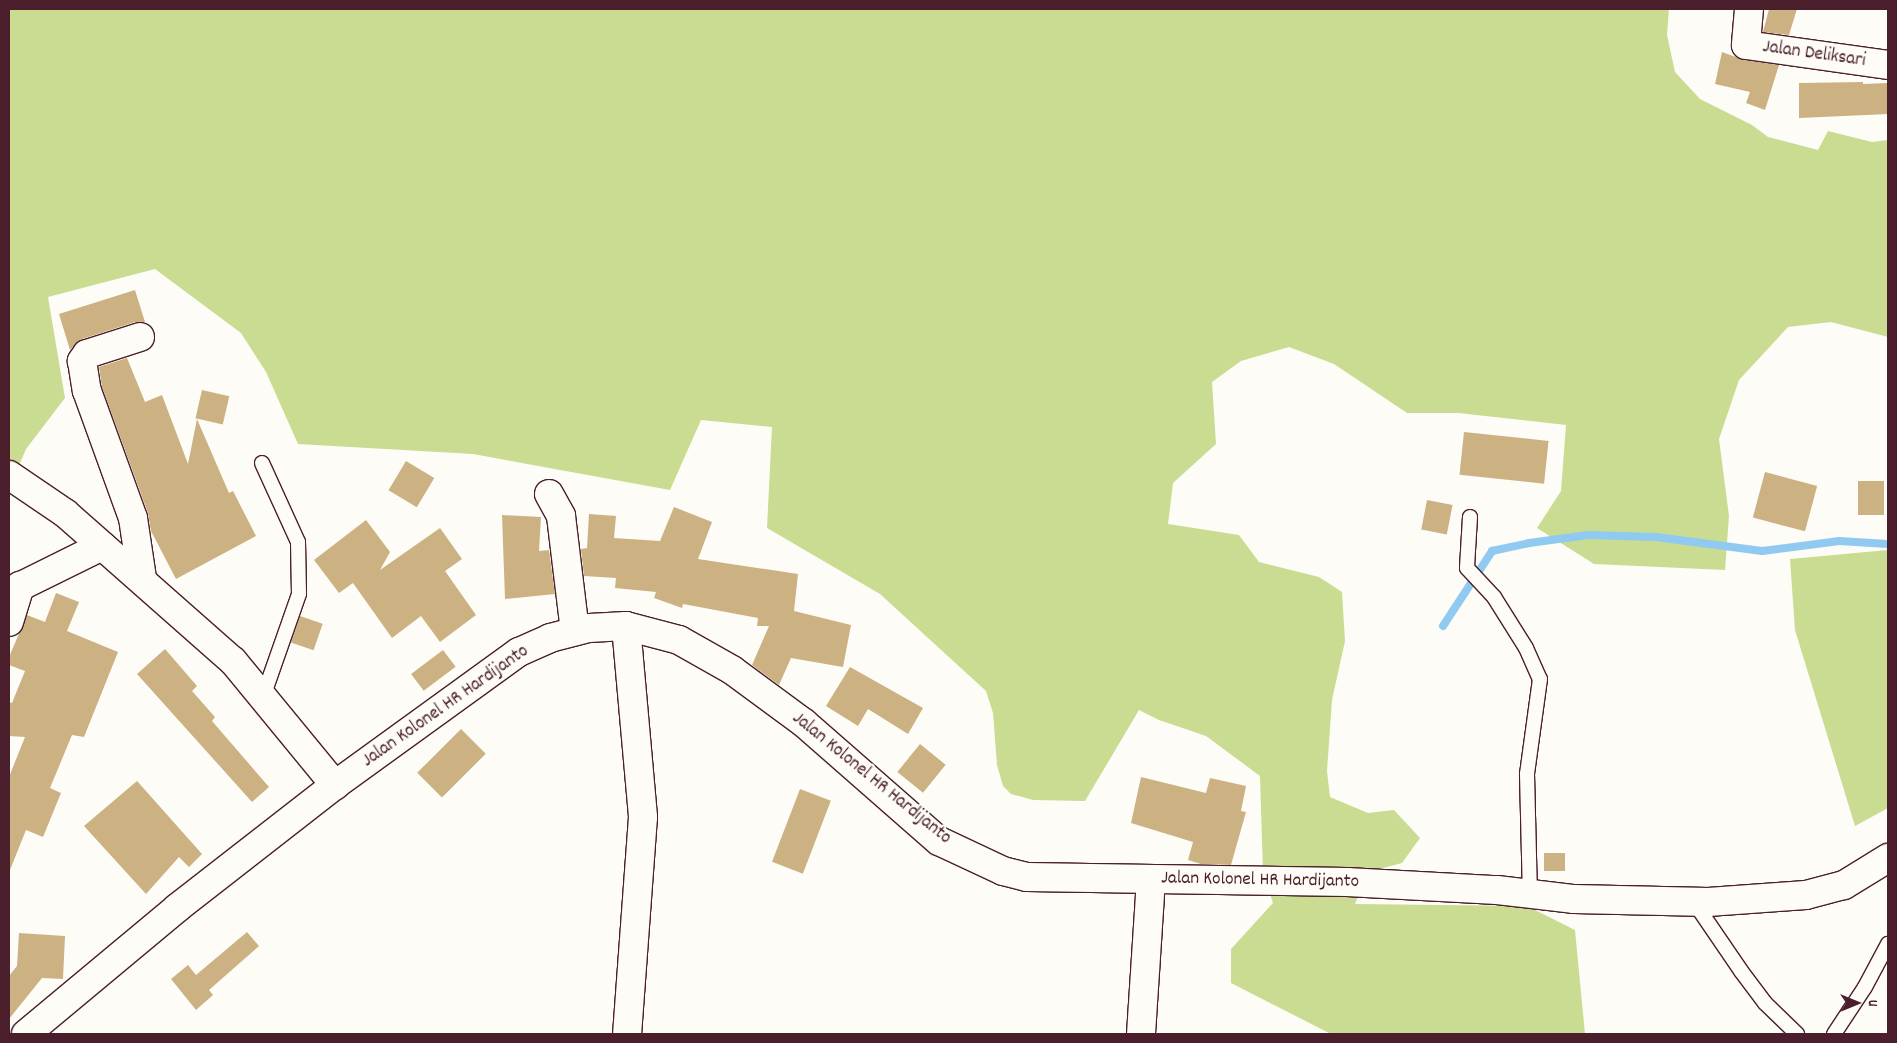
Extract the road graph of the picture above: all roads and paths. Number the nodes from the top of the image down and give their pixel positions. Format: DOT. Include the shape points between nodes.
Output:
graph roads {
  1 [pos="1749,9"];
  2 [pos="1888,65"];
  3 [pos="140,337"];
  4 [pos="262,464"];
  5 [pos="9,475"];
  6 [pos="549,494"];
  7 [pos="1470,517"];
  8 [pos="102,546"];
  9 [pos="142,578"];
  10 [pos="14,589"];
  11 [pos="9,622"];
  12 [pos="626,626"];
  13 [pos="575,631"];
  14 [pos="263,698"];
  15 [pos="336,785"];
  16 [pos="1888,858"];
  17 [pos="1151,879"];
  18 [pos="1530,894"];
  19 [pos="1694,902"];
  20 [pos="1888,944"];
  21 [pos="26,1034"];
  22 [pos="627,1034"];
  23 [pos="1141,1034"];
  24 [pos="1797,1034"];
  25 [pos="1834,1034"];
  1 -- 2 [label="main road, Jalan Deliksari" via="1746,45"];
  3 -- 9 [label="main road" via="87,354 82,361 87,391 132,518"];
  4 -- 14 [label="lane" via="298,542 299,594"];
  5 -- 8 [label="main road" via="66,513"];
  6 -- 13 [label="main road" via="561,516"];
  7 -- 18 [label="lane" via="1467,568 1482,583 1526,648 1540,679 1527,774"];
  8 -- 9 [label="main road"];
  8 -- 10 [label="main road"];
  9 -- 14 [label="main road" via="233,661"];
  10 -- 11 [label="main road"];
  12 -- 13 [label="main road, Jalan Kolonel HR Hardijanto"];
  12 -- 17 [label="main road, Jalan Kolonel HR Hardijanto" via="679,640 732,670 804,723 939,841 1003,870 1027,877"];
  12 -- 22 [label="main road" via="643,817"];
  13 -- 15 [label="main road, Jalan Kolonel HR Hardijanto" via="519,652"];
  14 -- 15 [label="main road"];
  15 -- 21 [label="main road, Jalan Kolonel HR Hardijanto" via="177,908"];
  16 -- 19 [label="main road, Jalan Kolonel HR Hardijanto" via="1844,885 1806,894"];
  17 -- 18 [label="main road, Jalan Kolonel HR Hardijanto" via="1347,882"];
  17 -- 23 [label="main road"];
  18 -- 19 [label="main road, Jalan Kolonel HR Hardijanto" via="1574,899"];
  19 -- 24 [label="lane" via="1740,971 1765,1003"];
  20 -- 25 [label="lane"];
}
